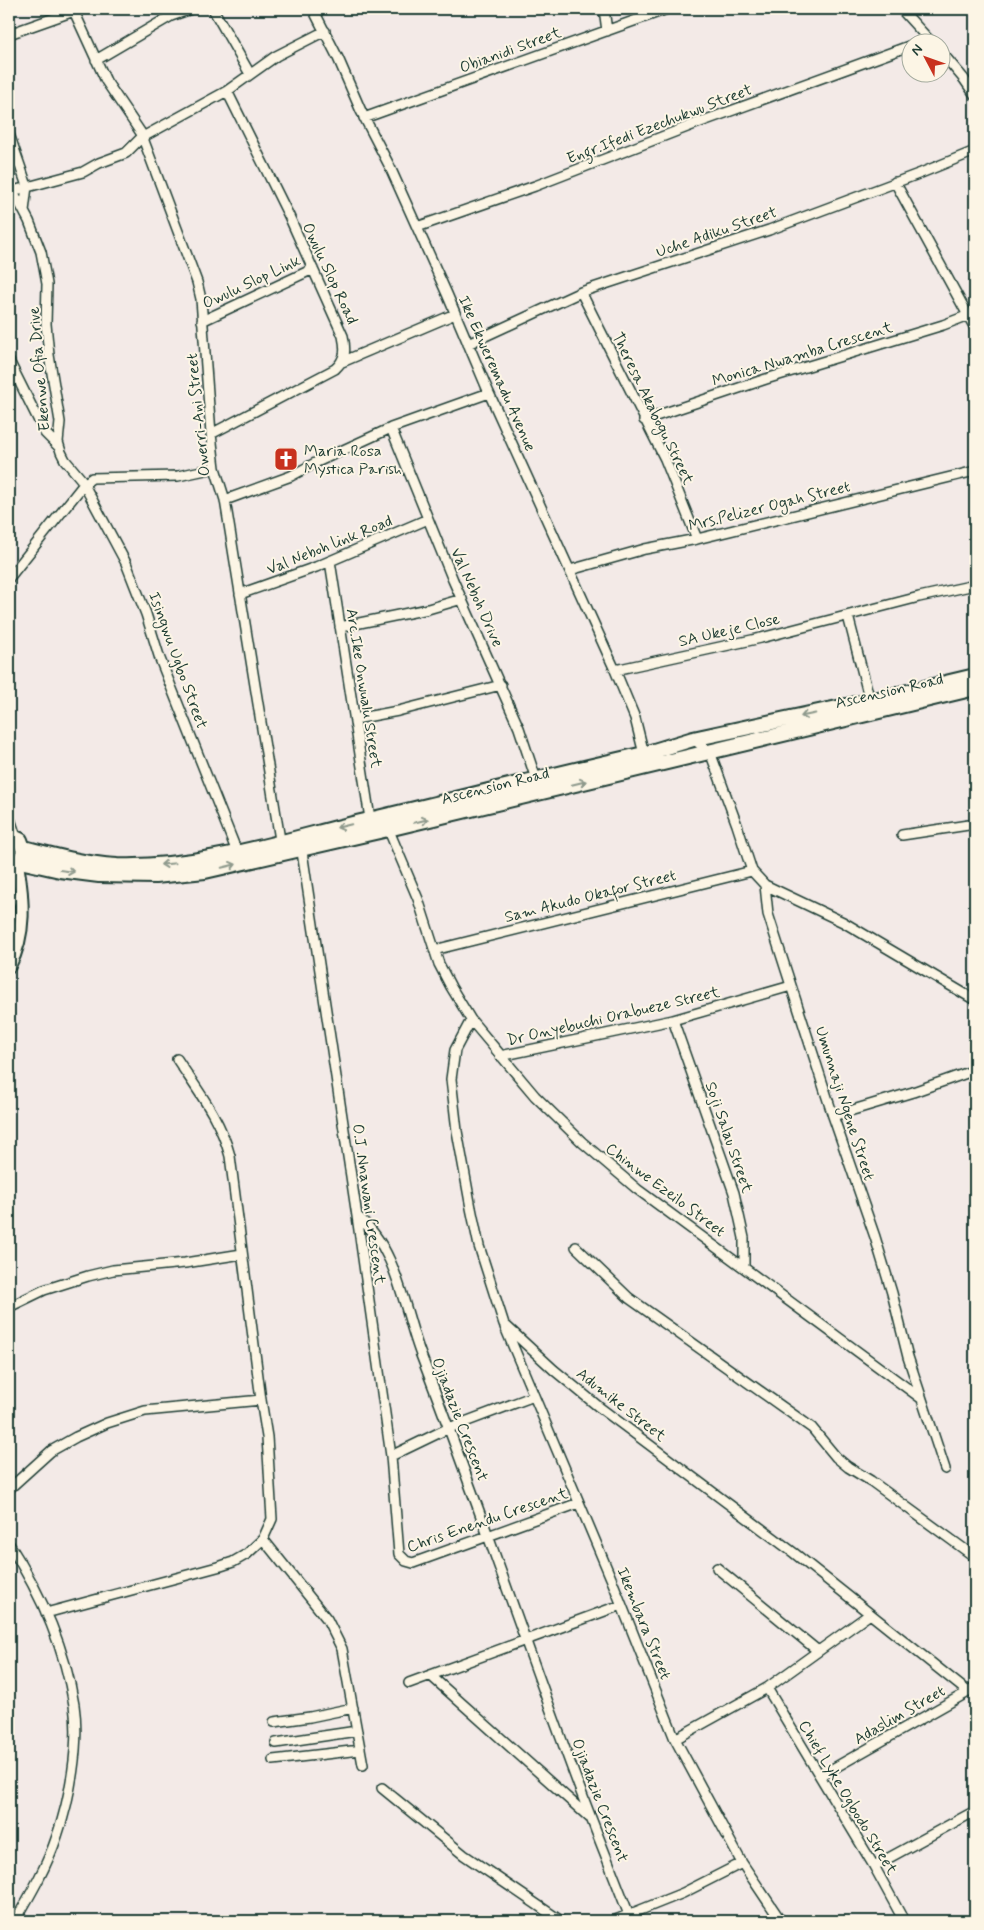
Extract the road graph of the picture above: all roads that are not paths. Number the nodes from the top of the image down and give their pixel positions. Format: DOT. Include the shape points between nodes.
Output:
graph roads {
  1 [pos="191,9"];
  2 [pos="213,9"];
  3 [pos="313,9"];
  4 [pos="604,9"];
  5 [pos="667,9"];
  6 [pos="901,9"];
  7 [pos="73,10"];
  8 [pos="169,12"];
  9 [pos="325,31"];
  10 [pos="607,31"];
  11 [pos="922,32"];
  12 [pos="9,34"];
  13 [pos="902,49"];
  14 [pos="96,60"];
  15 [pos="952,64"];
  16 [pos="250,74"];
  17 [pos="226,91"];
  18 [pos="975,95"];
  19 [pos="364,118"];
  20 [pos="9,134"];
  21 [pos="141,138"];
  22 [pos="975,150"];
  23 [pos="896,182"];
  24 [pos="27,186"];
  25 [pos="11,191"];
  26 [pos="24,212"];
  27 [pos="417,227"];
  28 [pos="313,269"];
  29 [pos="581,292"];
  30 [pos="456,314"];
  31 [pos="969,315"];
  32 [pos="202,321"];
  33 [pos="975,328"];
  34 [pos="468,344"];
  35 [pos="9,361"];
  36 [pos="342,362"];
  37 [pos="489,393"];
  38 [pos="644,420"];
  39 [pos="390,428"];
  40 [pos="211,434"];
  41 [pos="59,447"];
  42 [pos="216,468"];
  43 [pos="975,471"];
  44 [pos="84,484"];
  45 [pos="225,500"];
  46 [pos="428,519"];
  47 [pos="697,539"];
  48 [pos="330,561"];
  49 [pos="570,570"];
  50 [pos="9,578"];
  51 [pos="975,585"];
  52 [pos="240,594"];
  53 [pos="462,599"];
  54 [pos="848,616"];
  55 [pos="340,627"];
  56 [pos="615,670"];
  57 [pos="975,676"];
  58 [pos="501,685"];
  59 [pos="975,688"];
  60 [pos="871,707"];
  61 [pos="355,719"];
  62 [pos="693,739"];
  63 [pos="710,752"];
  64 [pos="644,754"];
  65 [pos="536,779"];
  66 [pos="9,816"];
  67 [pos="387,823"];
  68 [pos="975,824"];
  69 [pos="371,826"];
  70 [pos="902,835"];
  71 [pos="301,843"];
  72 [pos="281,848"];
  73 [pos="16,852"];
  74 [pos="237,852"];
  75 [pos="752,871"];
  76 [pos="765,885"];
  77 [pos="9,897"];
  78 [pos="9,901"];
  79 [pos="434,950"];
  80 [pos="9,966"];
  81 [pos="791,986"];
  82 [pos="975,1000"];
  83 [pos="471,1020"];
  84 [pos="673,1020"];
  85 [pos="500,1056"];
  86 [pos="177,1059"];
  87 [pos="975,1070"];
  88 [pos="833,1116"];
  89 [pos="357,1216"];
  90 [pos="576,1247"];
  91 [pos="242,1254"];
  92 [pos="744,1268"];
  93 [pos="9,1307"];
  94 [pos="504,1324"];
  95 [pos="534,1396"];
  96 [pos="922,1399"];
  97 [pos="261,1400"];
  98 [pos="450,1428"];
  99 [pos="390,1456"];
  100 [pos="945,1469"];
  101 [pos="9,1489"];
  102 [pos="579,1503"];
  103 [pos="488,1535"];
  104 [pos="263,1539"];
  105 [pos="9,1544"];
  106 [pos="975,1557"];
  107 [pos="406,1561"];
  108 [pos="717,1568"];
  109 [pos="621,1605"];
  110 [pos="46,1613"];
  111 [pos="870,1614"];
  112 [pos="526,1639"];
  113 [pos="818,1652"];
  114 [pos="430,1675"];
  115 [pos="409,1683"];
  116 [pos="767,1688"];
  117 [pos="972,1690"];
  118 [pos="353,1708"];
  119 [pos="274,1722"];
  120 [pos="357,1731"];
  121 [pos="675,1739"];
  122 [pos="276,1742"];
  123 [pos="360,1750"];
  124 [pos="273,1760"];
  125 [pos="363,1765"];
  126 [pos="820,1776"];
  127 [pos="382,1788"];
  128 [pos="975,1811"];
  129 [pos="592,1819"];
  130 [pos="742,1863"];
  131 [pos="874,1866"];
  132 [pos="629,1915"];
  133 [pos="16,1921"];
  134 [pos="562,1921"];
  135 [pos="613,1921"];
  136 [pos="781,1921"];
  137 [pos="904,1921"];
  1 -- 8 [label="street"];
  2 -- 16 [label="street"];
  3 -- 9 [label="street, Ike Ekweremadu Avenue"];
  4 -- 10 [label="street"];
  5 -- 10 [label="street, Obianidi Street"];
  6 -- 11 [label="street"];
  7 -- 12 [label="street"];
  7 -- 14 [label="street, Owerri-Ani Street"];
  8 -- 14 [label="street"];
  9 -- 16 [label="street" via="276,56"];
  9 -- 19 [label="street, Ike Ekweremadu Avenue"];
  10 -- 19 [label="street, Obianidi Street"];
  13 -- 27 [label="street, Engr.Ifedi Ezechukwu Street"];
  14 -- 21 [label="street, Owerri-Ani Street"];
  15 -- 18 [label="street"];
  16 -- 17 [label="street"];
  17 -- 21 [label="street"];
  17 -- 28 [label="street, Owulu Slop Road"];
  19 -- 27 [label="street, Ike Ekweremadu Avenue"];
  20 -- 24 [label="street"];
  21 -- 24 [label="street" via="126,153 82,172"];
  21 -- 32 [label="street, Owerri-Ani Street" via="197,282"];
  22 -- 23 [label="street, Uche Adiku Street"];
  23 -- 29 [label="street, Uche Adiku Street" via="769,230"];
  23 -- 31 [label="street"];
  24 -- 25 [label="street"];
  24 -- 26 [label="street"];
  25 -- 26 [label="street, Ekenwe Ofia Drive"];
  26 -- 41 [label="street, Ekenwe Ofia Drive" via="41,252 47,284 46,324 60,422"];
  27 -- 30 [label="street, Ike Ekweremadu Avenue"];
  28 -- 32 [label="street, Owulu Slop Link"];
  28 -- 36 [label="street, Owulu Slop Road" via="343,336 345,354"];
  29 -- 34 [label="street, Uche Adiku Street"];
  29 -- 38 [label="street, Theresa Akabogu Street"];
  30 -- 34 [label="street, Ike Ekweremadu Avenue"];
  30 -- 36 [label="street"];
  31 -- 33 [label="street"];
  31 -- 38 [label="street, Monica Nwamba Crescent"];
  32 -- 40 [label="street, Owerri-Ani Street"];
  34 -- 37 [label="street, Ike Ekweremadu Avenue"];
  35 -- 41 [label="street" via="45,434"];
  36 -- 40 [label="street" via="335,369"];
  37 -- 39 [label="street"];
  37 -- 49 [label="street, Ike Ekweremadu Avenue"];
  38 -- 47 [label="street, Theresa Akabogu Street" via="665,460"];
  39 -- 45 [label="street" via="291,476"];
  39 -- 46 [label="street, Val Neboh Drive"];
  40 -- 42 [label="street, Owerri-Ani Street"];
  41 -- 44 [label="street, Ekenwe Ofia Drive"];
  42 -- 44 [label="street" via="169,476 92,478"];
  42 -- 45 [label="street, Owerri-Ani Street"];
  43 -- 47 [label="street, Mrs.Pelizer Ogah Street"];
  44 -- 50 [label="street"];
  44 -- 74 [label="street, Isingwu Ugbo Street" via="126,563 160,659"];
  45 -- 52 [label="street, Owerri-Ani Street"];
  46 -- 48 [label="street, Val Neboh link Road"];
  46 -- 53 [label="street, Val Neboh Drive"];
  47 -- 49 [label="street, Mrs.Pelizer Ogah Street" via="645,549"];
  48 -- 52 [label="street, Val Neboh link Road"];
  48 -- 55 [label="street, Arc.Ike Onwualu Street"];
  49 -- 56 [label="street, Ike Ekweremadu Avenue"];
  51 -- 54 [label="street, SA Ukeje Close"];
  52 -- 72 [label="street, Owerri-Ani Street"];
  53 -- 55 [label="street" via="428,610"];
  53 -- 58 [label="street, Val Neboh Drive"];
  54 -- 56 [label="street, SA Ukeje Close"];
  54 -- 60 [label="street"];
  55 -- 61 [label="street, Arc.Ike Onwualu Street"];
  56 -- 64 [label="street, Ike Ekweremadu Avenue" via="635,718"];
  57 -- 60 [label="main road, Ascension Road"];
  58 -- 61 [label="street"];
  58 -- 65 [label="street, Val Neboh Drive" via="520,728"];
  59 -- 60 [label="main road, Ascension Road"];
  60 -- 62 [label="main road, Ascension Road, one-way"];
  60 -- 63 [label="main road, Ascension Road"];
  61 -- 69 [label="street, Arc.Ike Onwualu Street"];
  62 -- 63 [label="street"];
  62 -- 64 [label="main road, Ascension Road"];
  67 -- 63 [label="main road, Ascension Road, one-way"];
  63 -- 75 [label="street"];
  64 -- 65 [label="main road, Ascension Road"];
  65 -- 67 [label="main road, Ascension Road"];
  66 -- 73 [label="street"];
  67 -- 69 [label="main road, Ascension Road"];
  67 -- 79 [label="street, Chinwe Ezeilo Street" via="418,899"];
  68 -- 70 [label="street"];
  69 -- 71 [label="main road, Ascension Road"];
  71 -- 72 [label="main road, Ascension Road"];
  71 -- 89 [label="street, O.J .Nnawani Crescent"];
  73 -- 72 [label="main road, Ascension Road, one-way" via="60,870 155,876 205,871"];
  72 -- 74 [label="main road, Ascension Road"];
  74 -- 73 [label="main road, Ascension Road, one-way" via="143,866 116,866"];
  73 -- 80 [label="main road" via="22,911 16,952"];
  75 -- 76 [label="street"];
  75 -- 79 [label="street, Sam Akudo Okafor Street"];
  76 -- 81 [label="street, Umunnaji Ngene Street" via="768,914"];
  76 -- 82 [label="street" via="843,922"];
  77 -- 78 [label="main road"];
  79 -- 83 [label="street, Chinwe Ezeilo Street"];
  81 -- 84 [label="street, Dr Onyebuchi Orabueze Street"];
  81 -- 88 [label="street, Umunnaji Ngene Street"];
  83 -- 85 [label="street, Chinwe Ezeilo Street"];
  83 -- 94 [label="street, Adumike Street" via="455,1050 451,1079 479,1246"];
  84 -- 85 [label="street, Dr Onyebuchi Orabueze Street"];
  84 -- 92 [label="street, Soji Salau Street" via="734,1193 744,1238"];
  85 -- 92 [label="street, Chinwe Ezeilo Street" via="541,1102 589,1148 637,1189"];
  86 -- 91 [label="street" via="225,1135"];
  87 -- 88 [label="street"];
  88 -- 96 [label="street, Umunnaji Ngene Street" via="875,1237"];
  89 -- 98 [label="street, Ojiadazie Crescent" via="372,1229 398,1281 416,1342"];
  89 -- 99 [label="street, O.J .Nnawani Crescent"];
  90 -- 106 [label="street" via="629,1298 812,1428 848,1468 871,1481"];
  91 -- 93 [label="street" via="113,1270 44,1290"];
  91 -- 97 [label="street"];
  92 -- 96 [label="street, Chinwe Ezeilo Street"];
  94 -- 95 [label="street, Ikembara Street"];
  94 -- 111 [label="street, Adumike Street" via="599,1407"];
  95 -- 98 [label="street"];
  95 -- 102 [label="street, Ikembara Street"];
  96 -- 100 [label="street, Umunnaji Ngene Street"];
  97 -- 101 [label="street" via="145,1411 107,1423 51,1451"];
  97 -- 104 [label="street" via="268,1437 272,1519"];
  98 -- 99 [label="street"];
  98 -- 103 [label="street, Ojiadazie Crescent"];
  99 -- 107 [label="street, O.J .Nnawani Crescent" via="399,1554"];
  102 -- 103 [label="street, Chris Enendu Crescent"];
  102 -- 109 [label="street, Ikembara Street"];
  103 -- 107 [label="street, Chris Enendu Crescent" via="413,1563"];
  103 -- 112 [label="street, Ojiadazie Crescent"];
  104 -- 110 [label="street" via="247,1554 221,1566"];
  104 -- 118 [label="street" via="334,1632 342,1649"];
  105 -- 110 [label="street"];
  108 -- 113 [label="street"];
  109 -- 112 [label="street"];
  109 -- 121 [label="street, Ikembara Street"];
  110 -- 133 [label="street" via="61,1652 74,1706 72,1771 56,1839 40,1878"];
  111 -- 113 [label="street"];
  111 -- 117 [label="street, Adumike Street"];
  112 -- 114 [label="street"];
  112 -- 129 [label="street, Ojiadazie Crescent"];
  113 -- 116 [label="street"];
  114 -- 115 [label="street"];
  114 -- 129 [label="street"];
  116 -- 121 [label="street"];
  116 -- 126 [label="street, Chief Lyke Ogbodo Street"];
  117 -- 126 [label="street, Adaslim Street"];
  118 -- 119 [label="street"];
  118 -- 120 [label="street"];
  120 -- 122 [label="street"];
  120 -- 123 [label="street"];
  121 -- 130 [label="street, Ikembara Street"];
  123 -- 124 [label="street"];
  123 -- 125 [label="street"];
  126 -- 131 [label="street, Chief Lyke Ogbodo Street"];
  127 -- 134 [label="street" via="464,1855"];
  128 -- 131 [label="street"];
  129 -- 132 [label="street, Ojiadazie Crescent"];
  130 -- 132 [label="street" via="683,1893"];
  130 -- 136 [label="street, Ikembara Street"];
  131 -- 137 [label="street, Chief Lyke Ogbodo Street"];
  132 -- 135 [label="street"];
}
